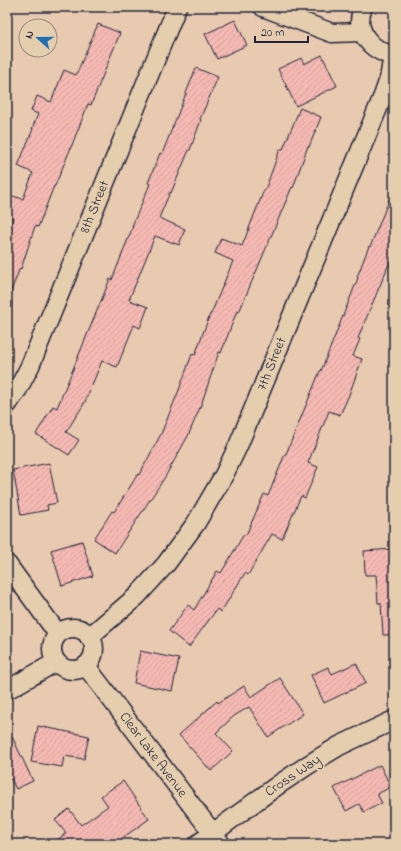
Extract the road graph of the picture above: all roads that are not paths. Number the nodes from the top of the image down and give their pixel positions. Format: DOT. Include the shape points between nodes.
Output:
graph roads {
  1 [pos="177,7"];
  2 [pos="263,7"];
  3 [pos="363,7"];
  4 [pos="362,32"];
  5 [pos="394,55"];
  6 [pos="7,405"];
  7 [pos="7,564"];
  8 [pos="58,634"];
  9 [pos="89,637"];
  10 [pos="56,662"];
  11 [pos="86,666"];
  12 [pos="7,690"];
  13 [pos="394,720"];
  14 [pos="217,839"];
  15 [pos="198,844"];
  1 -- 6 [label="street, 8th Street" via="30,366"];
  2 -- 4 [label="street" via="332,33"];
  3 -- 4 [label="street" via="360,21"];
  4 -- 5 [label="street" via="374,48"];
  5 -- 9 [label="street, 7th Street" via="383,96 224,475 196,523 166,564 137,596"];
  7 -- 8 [label="street"];
  8 -- 9 [label="street" via="74,628"];
  8 -- 10 [label="street" via="52,645"];
  9 -- 11 [label="street" via="94,649"];
  10 -- 11 [label="street" via="67,670"];
  10 -- 12 [label="street"];
  11 -- 14 [label="street, Clear Lake Avenue"];
  13 -- 14 [label="street, Cross Way" via="339,746 278,785"];
  14 -- 15 [label="street, Cross Way"];
}
